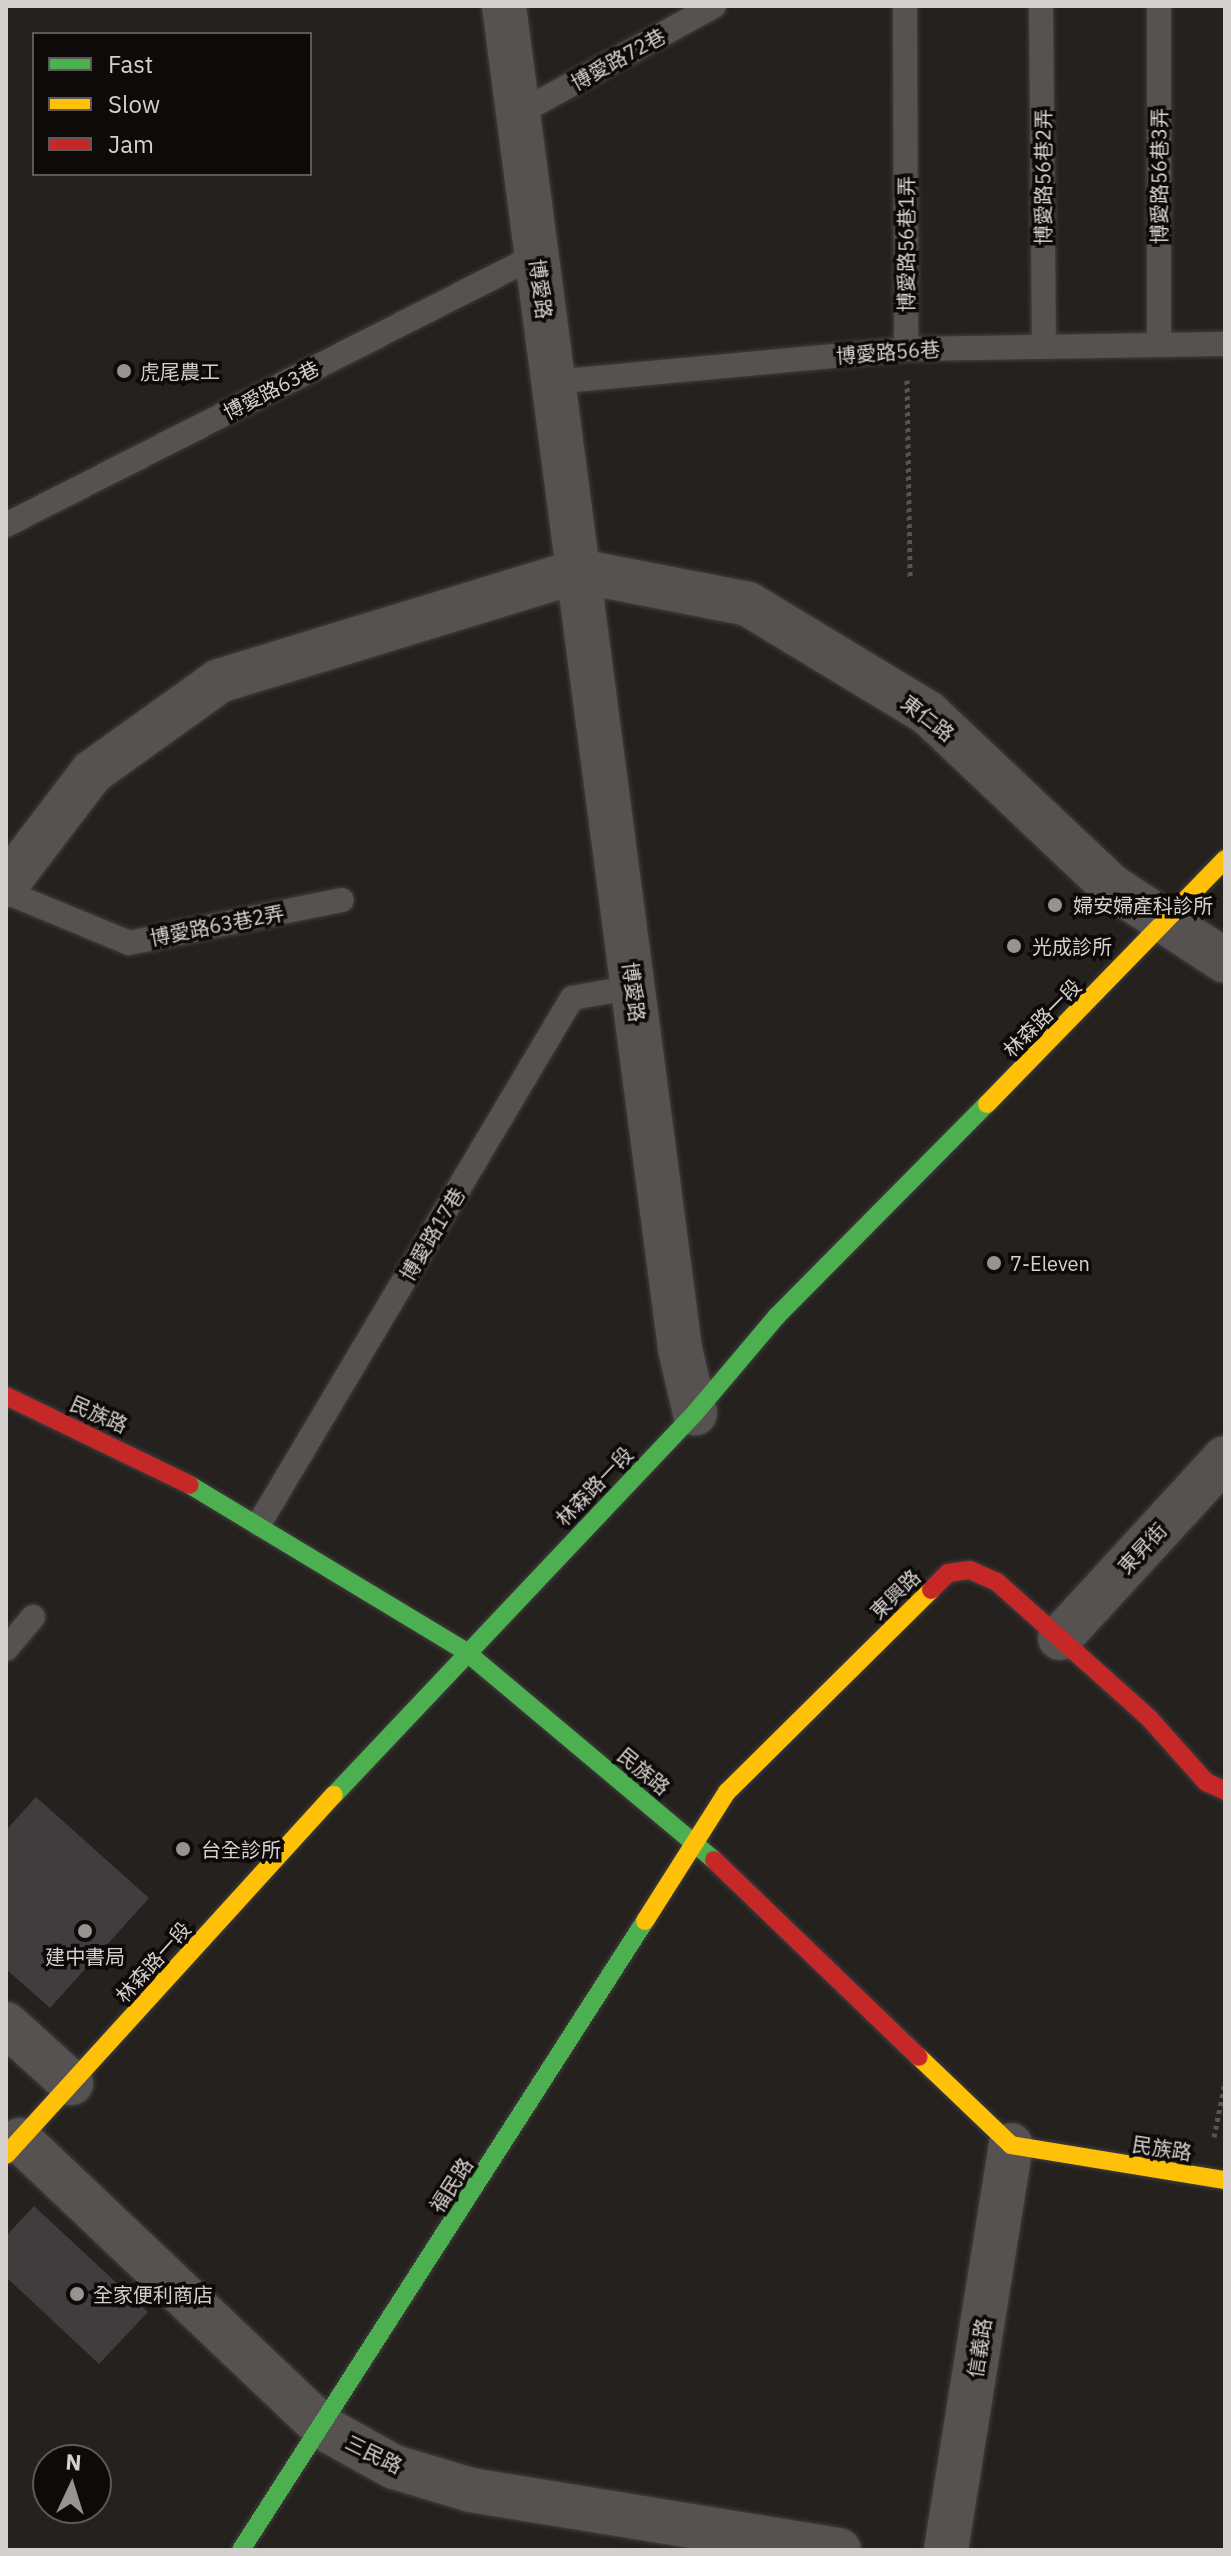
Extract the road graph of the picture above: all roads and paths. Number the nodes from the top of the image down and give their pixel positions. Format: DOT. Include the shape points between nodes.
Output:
graph roads {
  1 [pos="504,6"];
  2 [pos="714,6"];
  3 [pos="905,6"];
  4 [pos="1041,6"];
  5 [pos="1159,6"];
  6 [pos="521,112"];
  7 [pos="537,255"];
  8 [pos="1225,344"];
  9 [pos="1159,345"];
  10 [pos="1044,347"];
  11 [pos="906,349"];
  12 [pos="553,382"];
  13 [pos="6,525"];
  14 [pos="579,571"];
  15 [pos="910,579"];
  16 [pos="1225,859"];
  17 [pos="6,885"];
  18 [pos="6,892"];
  19 [pos="342,900"];
  20 [pos="1166,925"];
  21 [pos="1225,961"];
  22 [pos="633,987"];
  23 [pos="6,1396"];
  24 [pos="695,1413"];
  25 [pos="1225,1458"];
  26 [pos="259,1524"];
  27 [pos="33,1617"];
  28 [pos="1060,1638"];
  29 [pos="6,1649"];
  30 [pos="465,1651"];
  31 [pos="1225,1791"];
  32 [pos="696,1843"];
  33 [pos="6,2024"];
  34 [pos="71,2083"];
  35 [pos="1225,2083"];
  36 [pos="1011,2145"];
  37 [pos="13,2147"];
  38 [pos="1216,2179"];
  39 [pos="322,2427"];
  40 [pos="241,2550"];
  41 [pos="839,2550"];
  42 [pos="946,2550"];
  1 -- 6 [label="street, 博愛路"];
  2 -- 6 [label="lane, 博愛路72巷"];
  3 -- 11 [label="lane, 博愛路56巷1弄"];
  4 -- 10 [label="lane, 博愛路56巷2弄"];
  5 -- 9 [label="lane, 博愛路56巷3弄"];
  6 -- 7 [label="street, 博愛路"];
  7 -- 12 [label="street, 博愛路"];
  7 -- 13 [label="lane, 博愛路63巷"];
  8 -- 9 [label="lane, 博愛路56巷"];
  9 -- 10 [label="lane, 博愛路56巷"];
  10 -- 11 [label="lane, 博愛路56巷"];
  11 -- 12 [label="lane, 博愛路56巷"];
  11 -- 15 [label="path"];
  12 -- 14 [label="street, 博愛路"];
  14 -- 17 [label="street" via="219,681 92,772"];
  14 -- 20 [label="street, 東仁路" via="748,604 915,705 1111,886"];
  14 -- 22 [label="street, 博愛路"];
  16 -- 20 [label="street, 林森路一段"];
  18 -- 19 [label="lane, 博愛路63巷2弄" via="129,943"];
  20 -- 21 [label="street, 東仁路"];
  20 -- 24 [label="street, 林森路一段" via="777,1316"];
  22 -- 24 [label="street, 博愛路" via="680,1349"];
  22 -- 26 [label="lane, 博愛路17巷" via="572,998"];
  23 -- 26 [label="street, 民族路" via="146,1460"];
  24 -- 30 [label="street, 林森路一段"];
  25 -- 28 [label="street, 東昇街"];
  26 -- 30 [label="street, 民族路"];
  27 -- 29 [label="lane"];
  28 -- 31 [label="street, 東興路" via="1149,1718 1206,1782"];
  28 -- 32 [label="street, 東興路" via="997,1582 970,1570 948,1573 727,1792"];
  30 -- 32 [label="street, 民族路"];
  30 -- 34 [label="street, 林森路一段"];
  32 -- 36 [label="street, 民族路"];
  32 -- 39 [label="street, 福民路"];
  33 -- 34 [label="street"];
  34 -- 37 [label="street, 林森路一段"];
  35 -- 38 [label="path"];
  36 -- 38 [label="street, 民族路"];
  36 -- 42 [label="street, 信義路"];
  37 -- 39 [label="street, 三民路"];
  39 -- 40 [label="street, 福民路"];
  39 -- 41 [label="street, 三民路" via="394,2467 471,2490"];
}
